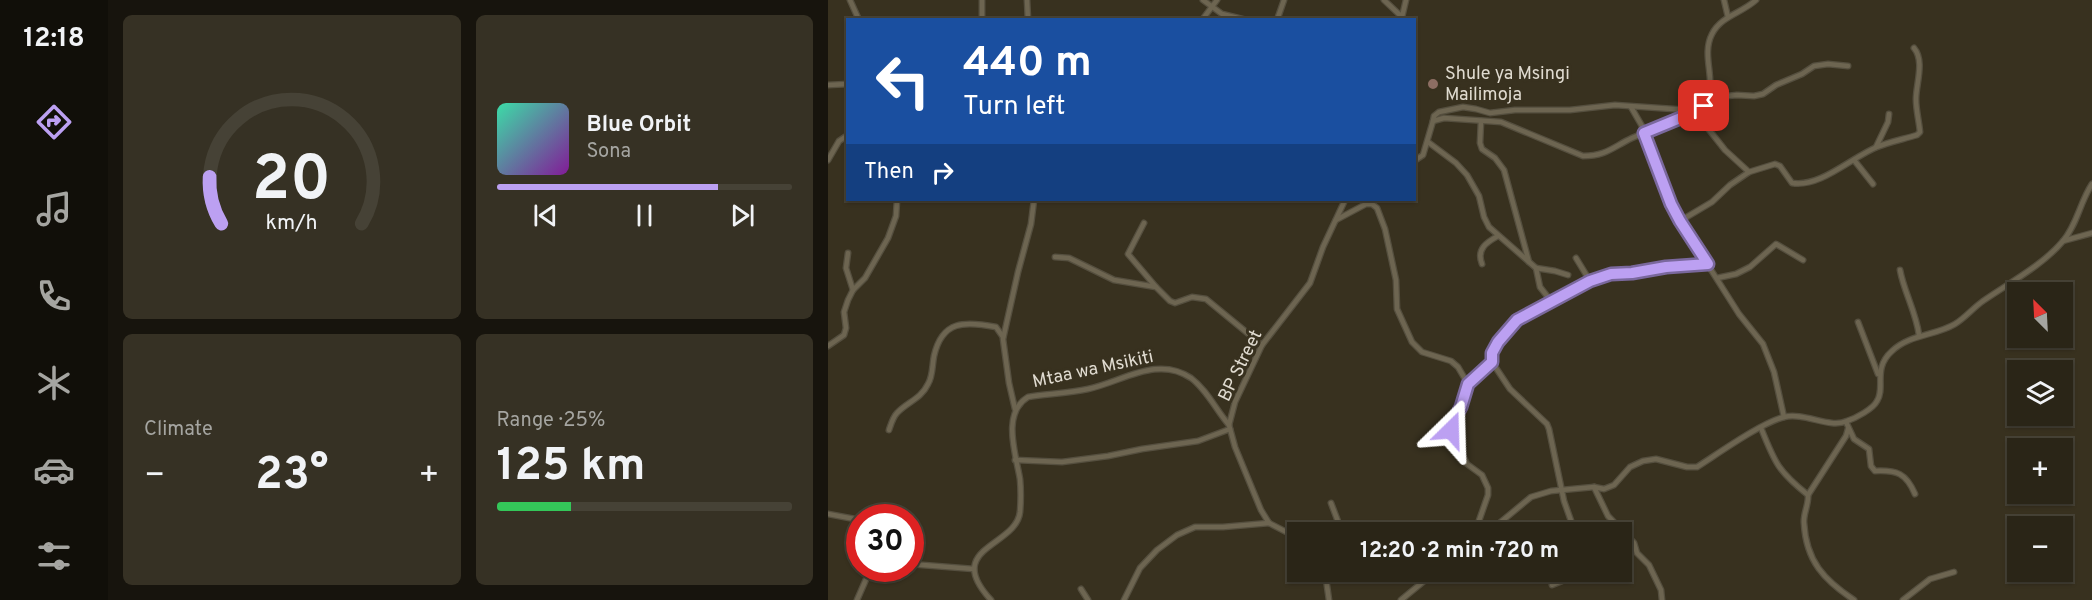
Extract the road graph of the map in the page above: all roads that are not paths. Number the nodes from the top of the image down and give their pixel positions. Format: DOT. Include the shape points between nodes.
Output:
graph roads {
  1 [pos="850,0"];
  2 [pos="982,0"];
  3 [pos="1027,0"];
  4 [pos="1203,0"];
  5 [pos="1217,0"];
  6 [pos="1284,0"];
  7 [pos="1384,0"];
  8 [pos="1406,0"];
  9 [pos="1724,0"];
  10 [pos="1756,0"];
  11 [pos="1210,8"];
  12 [pos="1728,17"];
  13 [pos="858,18"];
  14 [pos="982,18"];
  15 [pos="1028,18"];
  16 [pos="1203,18"];
  17 [pos="1238,18"];
  18 [pos="1278,18"];
  19 [pos="1402,18"];
  20 [pos="1914,48"];
  21 [pos="1848,66"];
  22 [pos="846,84"];
  23 [pos="828,85"];
  24 [pos="1708,99"];
  25 [pos="1631,106"];
  26 [pos="1695,112"];
  27 [pos="1889,114"];
  28 [pos="1433,121"];
  29 [pos="1481,121"];
  30 [pos="1644,133"];
  31 [pos="846,136"];
  32 [pos="1428,142"];
  33 [pos="1876,147"];
  34 [pos="828,159"];
  35 [pos="1416,160"];
  36 [pos="1854,160"];
  37 [pos="1749,172"];
  38 [pos="1874,184"];
  39 [pos="2092,184"];
  40 [pos="897,201"];
  41 [pos="1034,201"];
  42 [pos="1345,201"];
  43 [pos="1336,220"];
  44 [pos="1680,221"];
  45 [pos="1144,223"];
  46 [pos="2092,233"];
  47 [pos="1498,236"];
  48 [pos="2063,241"];
  49 [pos="848,253"];
  50 [pos="1055,257"];
  51 [pos="1576,258"];
  52 [pos="1803,260"];
  53 [pos="1529,262"];
  54 [pos="1482,264"];
  55 [pos="1708,264"];
  56 [pos="1536,268"];
  57 [pos="1900,270"];
  58 [pos="1568,275"];
  59 [pos="1717,278"];
  60 [pos="1590,281"];
  61 [pos="1156,287"];
  62 [pos="853,290"];
  63 [pos="1551,301"];
  64 [pos="1858,322"];
  65 [pos="1919,335"];
  66 [pos="1003,339"];
  67 [pos="1262,345"];
  68 [pos="828,346"];
  69 [pos="1492,362"];
  70 [pos="1879,376"];
  71 [pos="1468,384"];
  72 [pos="1015,409"];
  73 [pos="1784,417"];
  74 [pos="1846,422"];
  75 [pos="1230,427"];
  76 [pos="1761,428"];
  77 [pos="1848,429"];
  78 [pos="889,430"];
  79 [pos="1015,460"];
  80 [pos="1594,487"];
  81 [pos="1562,489"];
  82 [pos="1915,494"];
  83 [pos="1808,495"];
  84 [pos="1331,503"];
  85 [pos="828,514"];
  86 [pos="846,517"];
  87 [pos="1338,522"];
  88 [pos="1480,522"];
  89 [pos="1501,522"];
  90 [pos="1572,522"];
  91 [pos="1269,523"];
  92 [pos="1287,532"];
  93 [pos="924,565"];
  94 [pos="974,569"];
  95 [pos="1954,572"];
  96 [pos="865,582"];
  97 [pos="1326,582"];
  98 [pos="1423,582"];
  99 [pos="1560,582"];
  100 [pos="1552,585"];
  101 [pos="1081,589"];
  102 [pos="857,600"];
  103 [pos="991,600"];
  104 [pos="1088,600"];
  105 [pos="1124,600"];
  106 [pos="1329,600"];
  107 [pos="1401,600"];
  108 [pos="1662,600"];
  109 [pos="1854,600"];
  110 [pos="1903,600"];
  1 -- 13 [label="street"];
  2 -- 14 [label="street"];
  3 -- 15 [label="street"];
  4 -- 11 [label="street"];
  5 -- 11 [label="street"];
  6 -- 18 [label="street"];
  7 -- 19 [label="street"];
  8 -- 19 [label="street"];
  9 -- 12 [label="street"];
  10 -- 12 [label="street"];
  11 -- 16 [label="street"];
  11 -- 17 [label="street"];
  12 -- 24 [label="street" via="1709,40"];
  20 -- 33 [label="street" via="1919,70 1916,98 1920,132"];
  21 -- 24 [label="street" via="1814,66 1764,94"];
  22 -- 23 [label="street"];
  24 -- 26 [label="street"];
  25 -- 26 [label="street"];
  25 -- 28 [label="street" via="1490,113 1463,107 1439,112"];
  25 -- 30 [label="street"];
  26 -- 30 [label="street"];
  26 -- 37 [label="street" via="1725,150"];
  27 -- 33 [label="street"];
  28 -- 29 [label="street"];
  28 -- 32 [label="street"];
  29 -- 30 [label="street" via="1502,122 1583,156 1605,154"];
  29 -- 53 [label="street" via="1482,149 1504,170"];
  30 -- 44 [label="street"];
  31 -- 34 [label="street"];
  32 -- 35 [label="street" via="1423,155"];
  32 -- 47 [label="street" via="1467,175 1489,227"];
  33 -- 36 [label="street"];
  36 -- 37 [label="street" via="1799,184 1792,183 1780,166"];
  36 -- 38 [label="street"];
  37 -- 44 [label="street" via="1712,202"];
  39 -- 48 [label="street"];
  40 -- 62 [label="street" via="888,238 865,278"];
  41 -- 66 [label="street"];
  42 -- 43 [label="street, BP Street"];
  43 -- 67 [label="street, BP Street" via="1311,283"];
  43 -- 71 [label="street" via="1366,204 1377,208 1396,280 1397,309 1412,342 1422,352 1451,361"];
  44 -- 55 [label="street"];
  45 -- 61 [label="street" via="1128,254"];
  46 -- 48 [label="street"];
  47 -- 53 [label="street"];
  47 -- 54 [label="street" via="1481,249"];
  48 -- 65 [label="street" via="1954,325"];
  49 -- 62 [label="street" via="846,268"];
  50 -- 61 [label="street" via="1069,258 1114,280"];
  51 -- 60 [label="street"];
  52 -- 59 [label="street" via="1776,244 1750,267"];
  53 -- 56 [label="street"];
  55 -- 59 [label="street"];
  55 -- 60 [label="street" via="1611,274"];
  56 -- 58 [label="street"];
  56 -- 63 [label="street" via="1540,287"];
  57 -- 65 [label="street"];
  59 -- 73 [label="street" via="1763,344"];
  60 -- 63 [label="street"];
  61 -- 67 [label="street" via="1175,303 1192,297 1206,299"];
  62 -- 68 [label="street" via="844,312 844,334"];
  63 -- 69 [label="street" via="1517,320 1498,342"];
  64 -- 70 [label="street"];
  65 -- 70 [label="street" via="1891,352"];
  66 -- 72 [label="street"];
  66 -- 78 [label="street" via="996,327 976,323 955,325 944,333 934,354 929,383 897,413"];
  67 -- 75 [label="street, BP Street" via="1235,402"];
  69 -- 71 [label="street"];
  69 -- 81 [label="street" via="1510,389 1549,429"];
  70 -- 74 [label="street" via="1878,401"];
  71 -- 88 [label="street" via="1451,430 1467,464 1482,474 1488,488"];
  72 -- 75 [label="street, Mtaa wa Msikiti" via="1028,397 1088,389 1130,373 1163,369 1188,377 1200,386"];
  72 -- 79 [label="street, Mtaa wa Msikiti"];
  73 -- 74 [label="street"];
  73 -- 76 [label="street"];
  74 -- 77 [label="street"];
  75 -- 79 [label="street" via="1198,441 1108,456 1062,462"];
  75 -- 91 [label="street, BP Street"];
  76 -- 80 [label="street" via="1697,467 1656,459 1643,461 1630,467 1614,485"];
  76 -- 83 [label="street" via="1776,465"];
  77 -- 82 [label="street" via="1854,440 1868,447 1875,471 1899,473 1910,481"];
  77 -- 83 [label="street"];
  79 -- 94 [label="street, Mtaa wa Msikiti" via="1021,494 1019,516 1008,531 984,550"];
  80 -- 81 [label="street"];
  80 -- 108 [label="street" via="1608,516 1649,565"];
  81 -- 89 [label="street" via="1531,498"];
  81 -- 90 [label="street"];
  83 -- 109 [label="street" via="1804,524 1814,565"];
  84 -- 87 [label="street"];
  85 -- 86 [label="street"];
  91 -- 92 [label="street"];
  91 -- 105 [label="street" via="1195,528 1177,535 1140,568"];
  93 -- 94 [label="street"];
  94 -- 103 [label="street" via="981,589"];
  95 -- 110 [label="street" via="1930,579"];
  96 -- 102 [label="street"];
  97 -- 106 [label="street"];
  98 -- 107 [label="street"];
  99 -- 100 [label="street"];
  101 -- 104 [label="street"];
}
